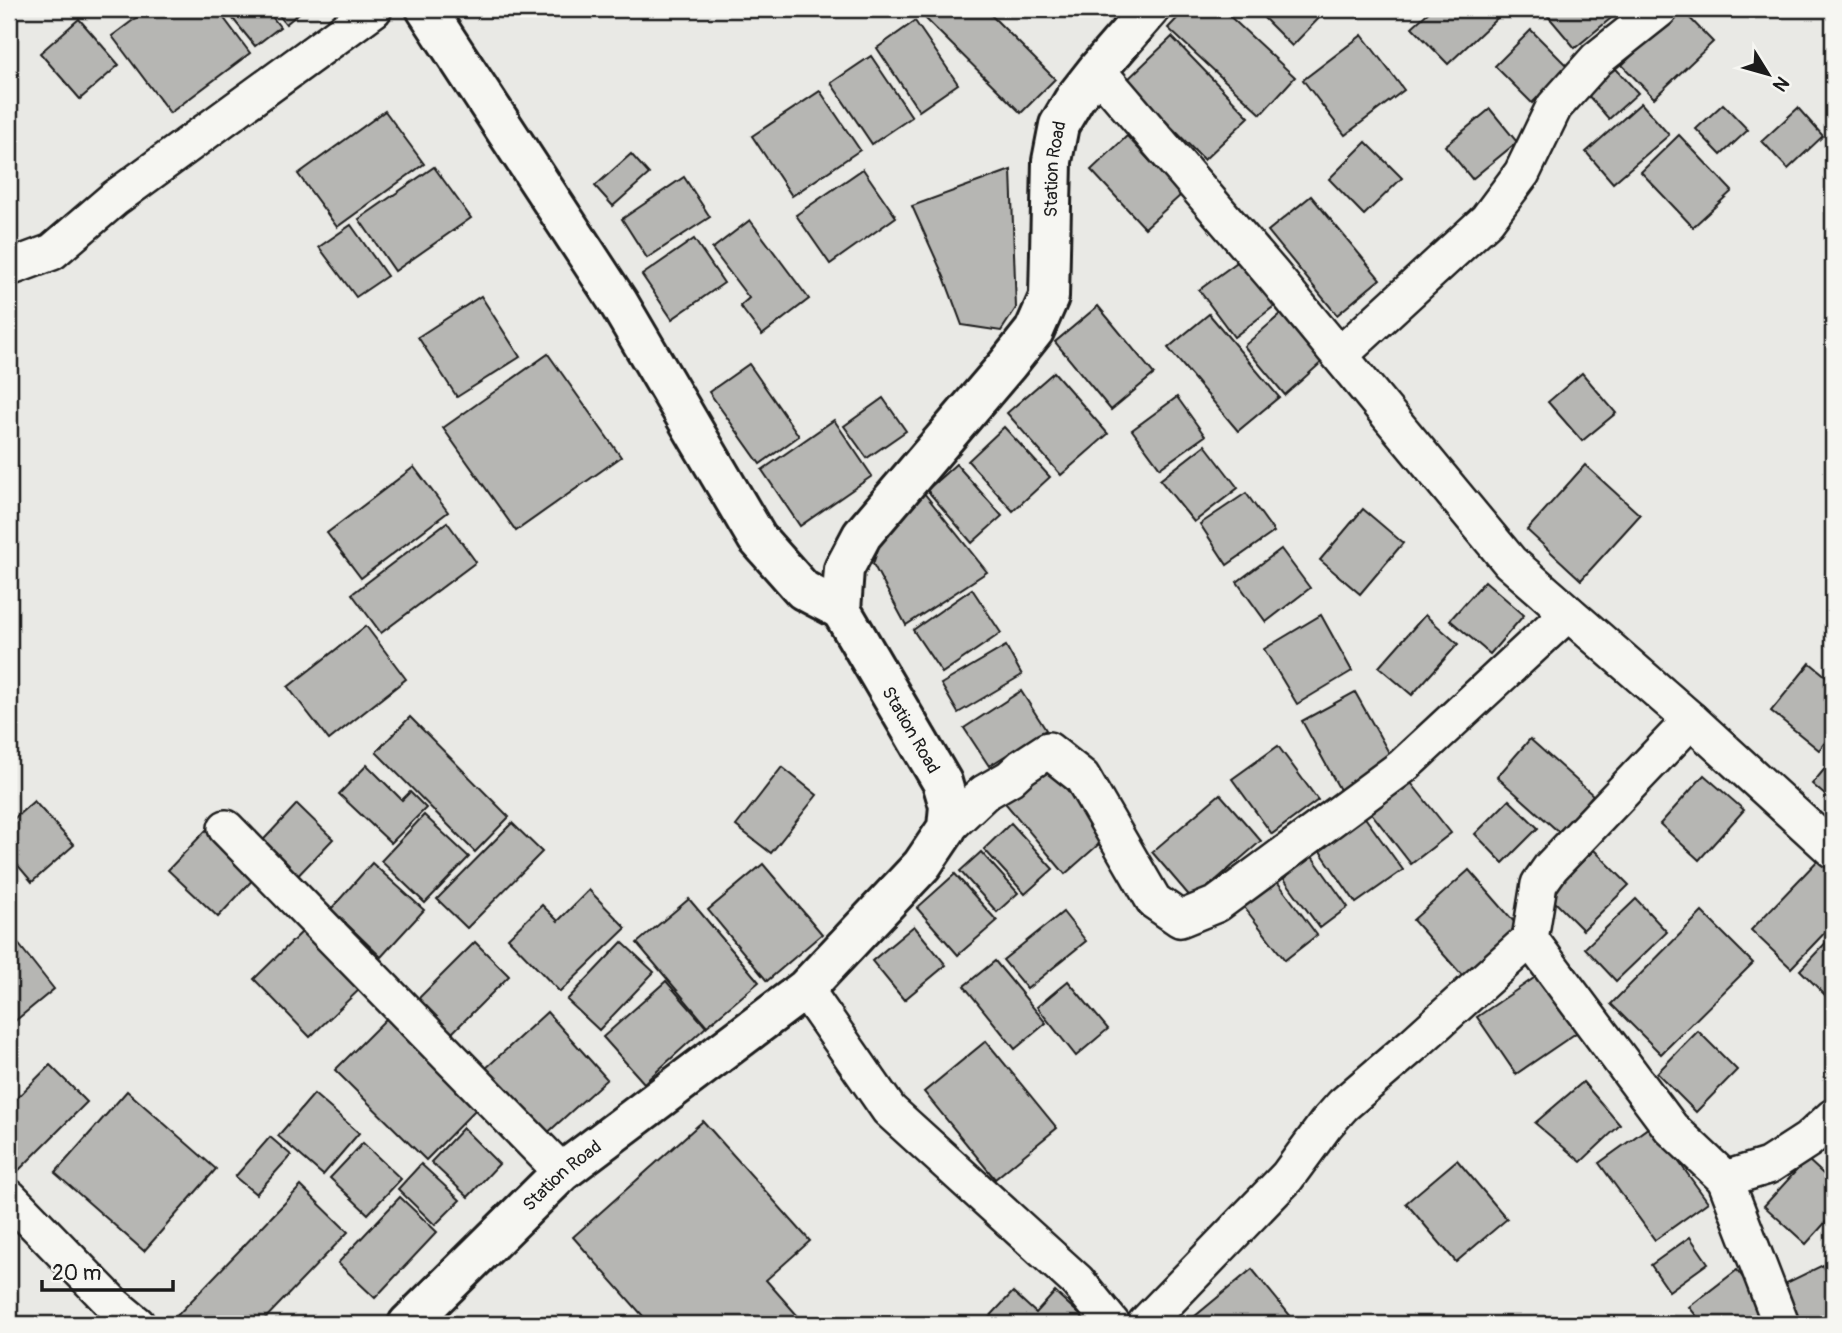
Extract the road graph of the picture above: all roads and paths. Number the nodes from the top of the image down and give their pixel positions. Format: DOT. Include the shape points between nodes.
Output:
graph roads {
  1 [pos="374,9"];
  2 [pos="426,9"];
  3 [pos="1150,9"];
  4 [pos="1660,9"];
  5 [pos="1097,70"];
  6 [pos="9,268"];
  7 [pos="1340,355"];
  8 [pos="841,610"];
  9 [pos="1568,613"];
  10 [pos="1691,720"];
  11 [pos="226,828"];
  12 [pos="947,828"];
  13 [pos="1833,850"];
  14 [pos="1530,939"];
  15 [pos="805,989"];
  16 [pos="1833,1117"];
  17 [pos="562,1172"];
  18 [pos="1725,1179"];
  19 [pos="9,1197"];
  20 [pos="137,1324"];
  21 [pos="408,1324"];
  22 [pos="1112,1324"];
  23 [pos="1145,1324"];
  24 [pos="1781,1324"];
  1 -- 6 [label="street" via="116,198 52,252"];
  2 -- 8 [label="main road" via="618,302 757,538 803,590"];
  3 -- 5 [label="main road, Station Road"];
  4 -- 7 [label="street" via="1597,59 1554,107 1522,173 1487,220"];
  5 -- 7 [label="street"];
  5 -- 8 [label="main road, Station Road" via="1059,125 1052,161 1049,298 1034,331 862,536 844,569"];
  7 -- 9 [label="street" via="1510,562"];
  8 -- 12 [label="main road, Station Road" via="942,782"];
  9 -- 10 [label="street"];
  9 -- 12 [label="street" via="1402,766 1217,904 1180,919 1154,901 1082,777 1048,750 984,793"];
  10 -- 13 [label="street"];
  10 -- 14 [label="street" via="1551,867 1539,884"];
  11 -- 17 [label="street"];
  12 -- 15 [label="main road, Station Road" via="922,865"];
  14 -- 18 [label="street" via="1671,1128"];
  14 -- 23 [label="street" via="1343,1105 1287,1177"];
  15 -- 17 [label="main road, Station Road"];
  15 -- 22 [label="street" via="889,1110 1077,1281"];
  16 -- 18 [label="street" via="1769,1166"];
  17 -- 21 [label="main road, Station Road"];
  18 -- 24 [label="street"];
  19 -- 20 [label="street"];
}
